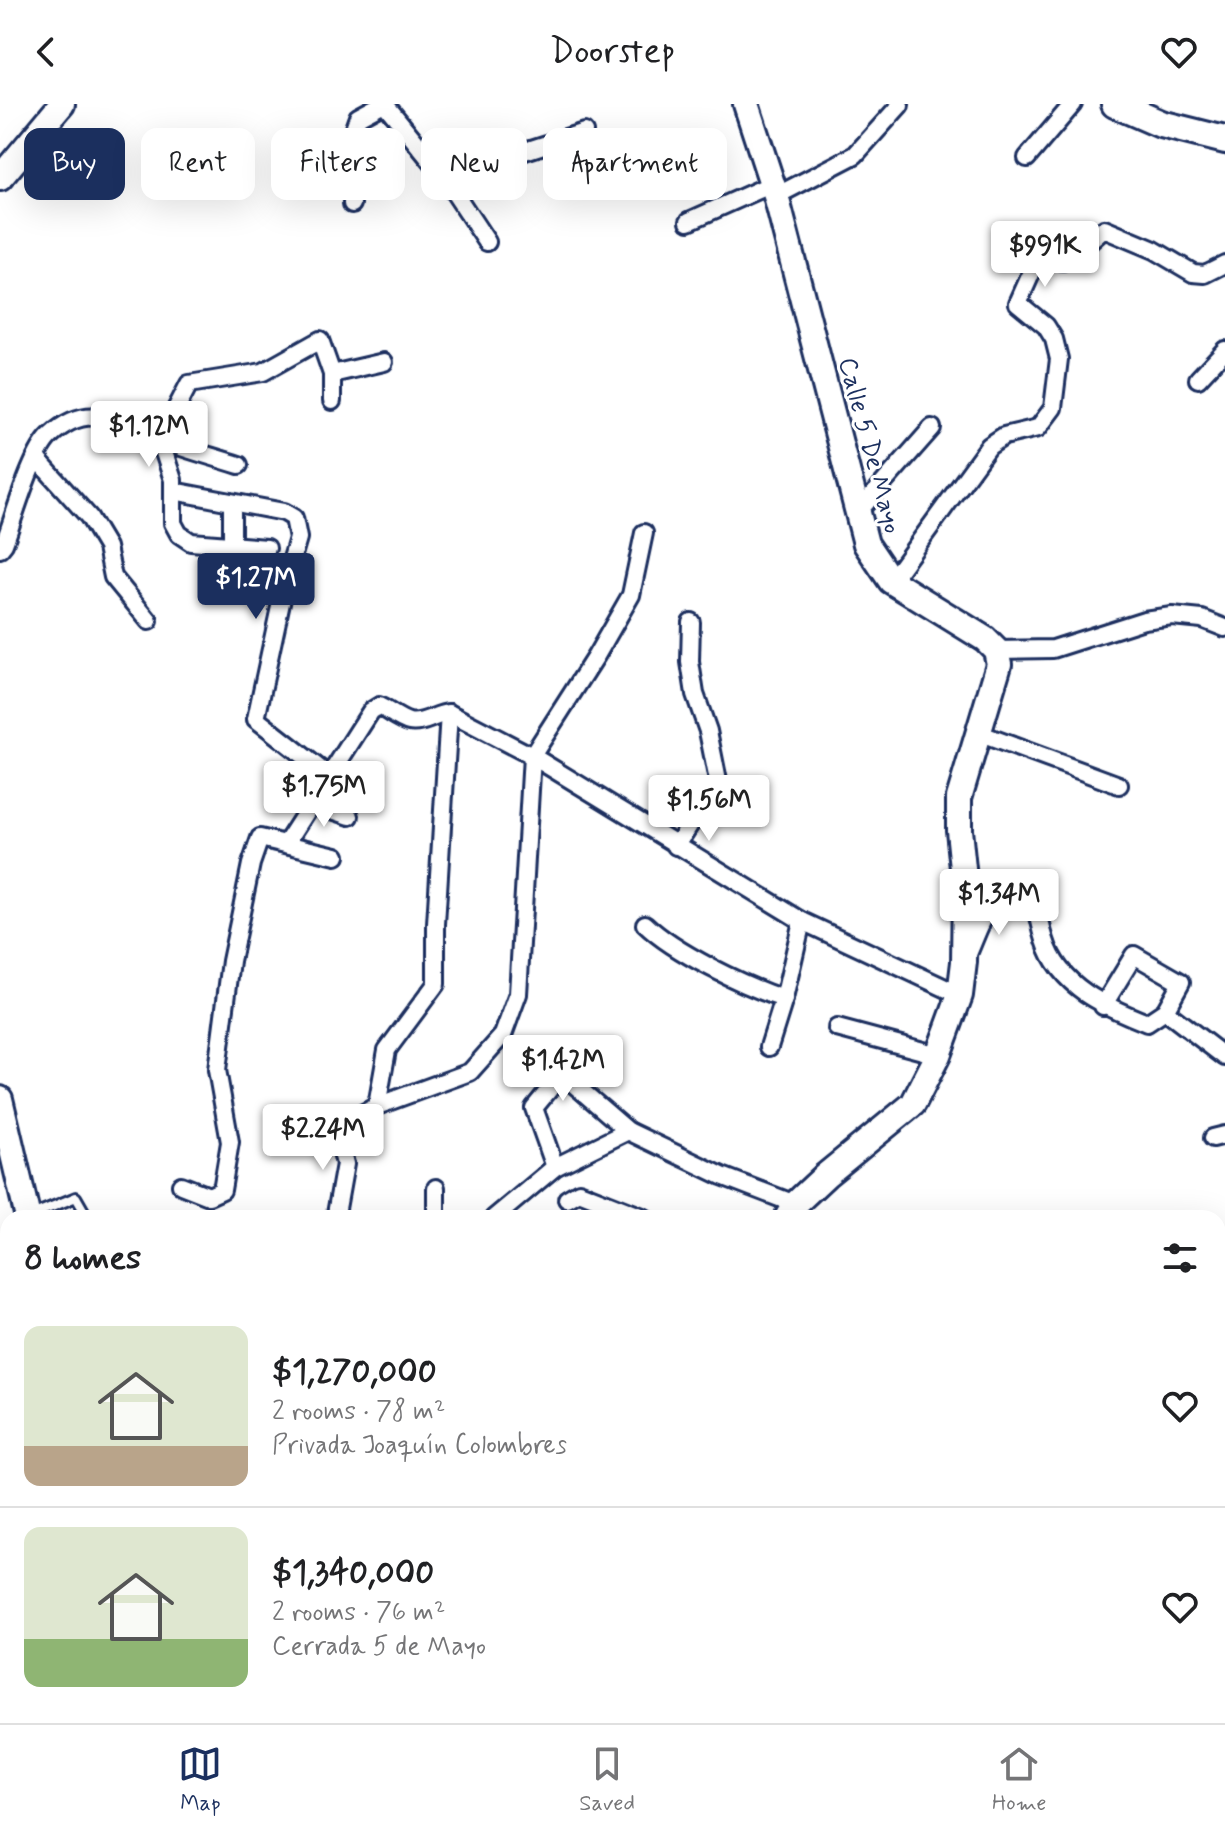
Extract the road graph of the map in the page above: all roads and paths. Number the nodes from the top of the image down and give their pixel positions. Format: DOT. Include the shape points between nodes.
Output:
graph roads {
  1 [pos="62,104"];
  2 [pos="383,104"];
  3 [pos="746,104"];
  4 [pos="1073,104"];
  5 [pos="1115,104"];
  6 [pos="1159,104"];
  7 [pos="900,105"];
  8 [pos="1225,124"];
  9 [pos="1225,140"];
  10 [pos="421,149"];
  11 [pos="1027,158"];
  12 [pos="1,175"];
  13 [pos="774,190"];
  14 [pos="459,200"];
  15 [pos="352,204"];
  16 [pos="689,221"];
  17 [pos="487,242"];
  18 [pos="1225,264"];
  19 [pos="1225,350"];
  20 [pos="384,362"];
  21 [pos="332,374"];
  22 [pos="1198,379"];
  23 [pos="332,401"];
  24 [pos="932,428"];
  25 [pos="160,440"];
  26 [pos="36,458"];
  27 [pos="239,465"];
  28 [pos="173,491"];
  29 [pos="232,504"];
  30 [pos="857,513"];
  31 [pos="644,533"];
  32 [pos="232,545"];
  33 [pos="267,548"];
  34 [pos="0,549"];
  35 [pos="891,581"];
  36 [pos="149,621"];
  37 [pos="691,622"];
  38 [pos="1225,628"];
  39 [pos="996,650"];
  40 [pos="449,713"];
  41 [pos="978,733"];
  42 [pos="532,756"];
  43 [pos="329,776"];
  44 [pos="1119,785"];
  45 [pos="311,803"];
  46 [pos="350,816"];
  47 [pos="287,842"];
  48 [pos="676,846"];
  49 [pos="336,856"];
  50 [pos="802,921"];
  51 [pos="645,924"];
  52 [pos="964,962"];
  53 [pos="960,995"];
  54 [pos="784,999"];
  55 [pos="1103,1006"];
  56 [pos="1165,1011"];
  57 [pos="837,1028"];
  58 [pos="769,1047"];
  59 [pos="938,1055"];
  60 [pos="1225,1057"];
  61 [pos="0,1099"];
  62 [pos="377,1106"];
  63 [pos="628,1131"];
  64 [pos="555,1167"];
  65 [pos="181,1185"];
  66 [pos="436,1188"];
  67 [pos="567,1199"];
  68 [pos="25,1210"];
  69 [pos="44,1210"];
  70 [pos="83,1210"];
  71 [pos="337,1210"];
  72 [pos="436,1210"];
  73 [pos="504,1210"];
  74 [pos="625,1210"];
  75 [pos="789,1210"];
  76 [pos="792,1210"];
  1 -- 12 [label="street"];
  2 -- 10 [label="street"];
  2 -- 15 [label="street" via="358,117 353,131"];
  3 -- 13 [label="street, Calle 5 De Mayo"];
  4 -- 11 [label="street"];
  5 -- 9 [label="main road" via="1161,124"];
  6 -- 8 [label="main road"];
  7 -- 13 [label="street" via="855,155"];
  13 -- 16 [label="street"];
  13 -- 30 [label="street, Calle 5 De Mayo"];
  14 -- 17 [label="street"];
  18 -- 35 [label="street" via="1205,274 1193,273 1104,229 1063,262 1039,256 1018,303 1054,339 1059,359 1053,408 1038,428 1004,436 989,446"];
  19 -- 22 [label="street"];
  20 -- 21 [label="street"];
  21 -- 23 [label="street"];
  21 -- 25 [label="street" via="320,340 263,372 189,384"];
  24 -- 30 [label="street"];
  25 -- 26 [label="street" via="97,416 76,420 49,437"];
  25 -- 27 [label="street"];
  25 -- 28 [label="street"];
  26 -- 34 [label="street"];
  26 -- 36 [label="street" via="89,517 107,547 113,577"];
  28 -- 29 [label="street"];
  28 -- 32 [label="street" via="173,523 179,534 191,542"];
  29 -- 32 [label="street"];
  29 -- 43 [label="street" via="294,518 298,538 256,719"];
  30 -- 35 [label="street, Calle 5 De Mayo" via="866,544"];
  31 -- 42 [label="street" via="631,595"];
  32 -- 33 [label="street"];
  35 -- 39 [label="street, Calle 5 De Mayo"];
  37 -- 48 [label="street" via="695,694 718,781"];
  38 -- 39 [label="street" via="1172,616 1053,649"];
  39 -- 41 [label="street" via="999,664"];
  40 -- 42 [label="street"];
  40 -- 43 [label="street" via="409,722 379,706"];
  40 -- 62 [label="street" via="436,984 387,1050"];
  41 -- 44 [label="street"];
  41 -- 52 [label="street" via="959,798"];
  42 -- 48 [label="street"];
  42 -- 62 [label="street" via="518,994 503,1035 470,1072"];
  43 -- 45 [label="street"];
  45 -- 46 [label="street"];
  45 -- 47 [label="street"];
  47 -- 49 [label="street"];
  47 -- 65 [label="street" via="260,838 231,961 217,1070 230,1142 222,1190 209,1196"];
  48 -- 50 [label="street"];
  50 -- 53 [label="street"];
  50 -- 54 [label="street"];
  51 -- 54 [label="street" via="711,966"];
  52 -- 53 [label="street"];
  52 -- 55 [label="street" via="996,896 1017,888 1033,899 1045,942 1058,965"];
  53 -- 59 [label="street"];
  54 -- 58 [label="street"];
  55 -- 56 [label="street" via="1147,1023"];
  55 -- 56 [label="street" via="1134,955 1181,982"];
  56 -- 60 [label="street"];
  57 -- 59 [label="street"];
  59 -- 76 [label="street" via="913,1104"];
  61 -- 68 [label="street"];
  62 -- 71 [label="street" via="336,1128 345,1164"];
  63 -- 64 [label="street"];
  63 -- 64 [label="street" via="562,1074 534,1108"];
  63 -- 75 [label="street"];
  64 -- 73 [label="street"];
  66 -- 72 [label="street"];
  67 -- 74 [label="street" via="579,1192"];
  69 -- 70 [label="lane" via="76,1197"];
}
